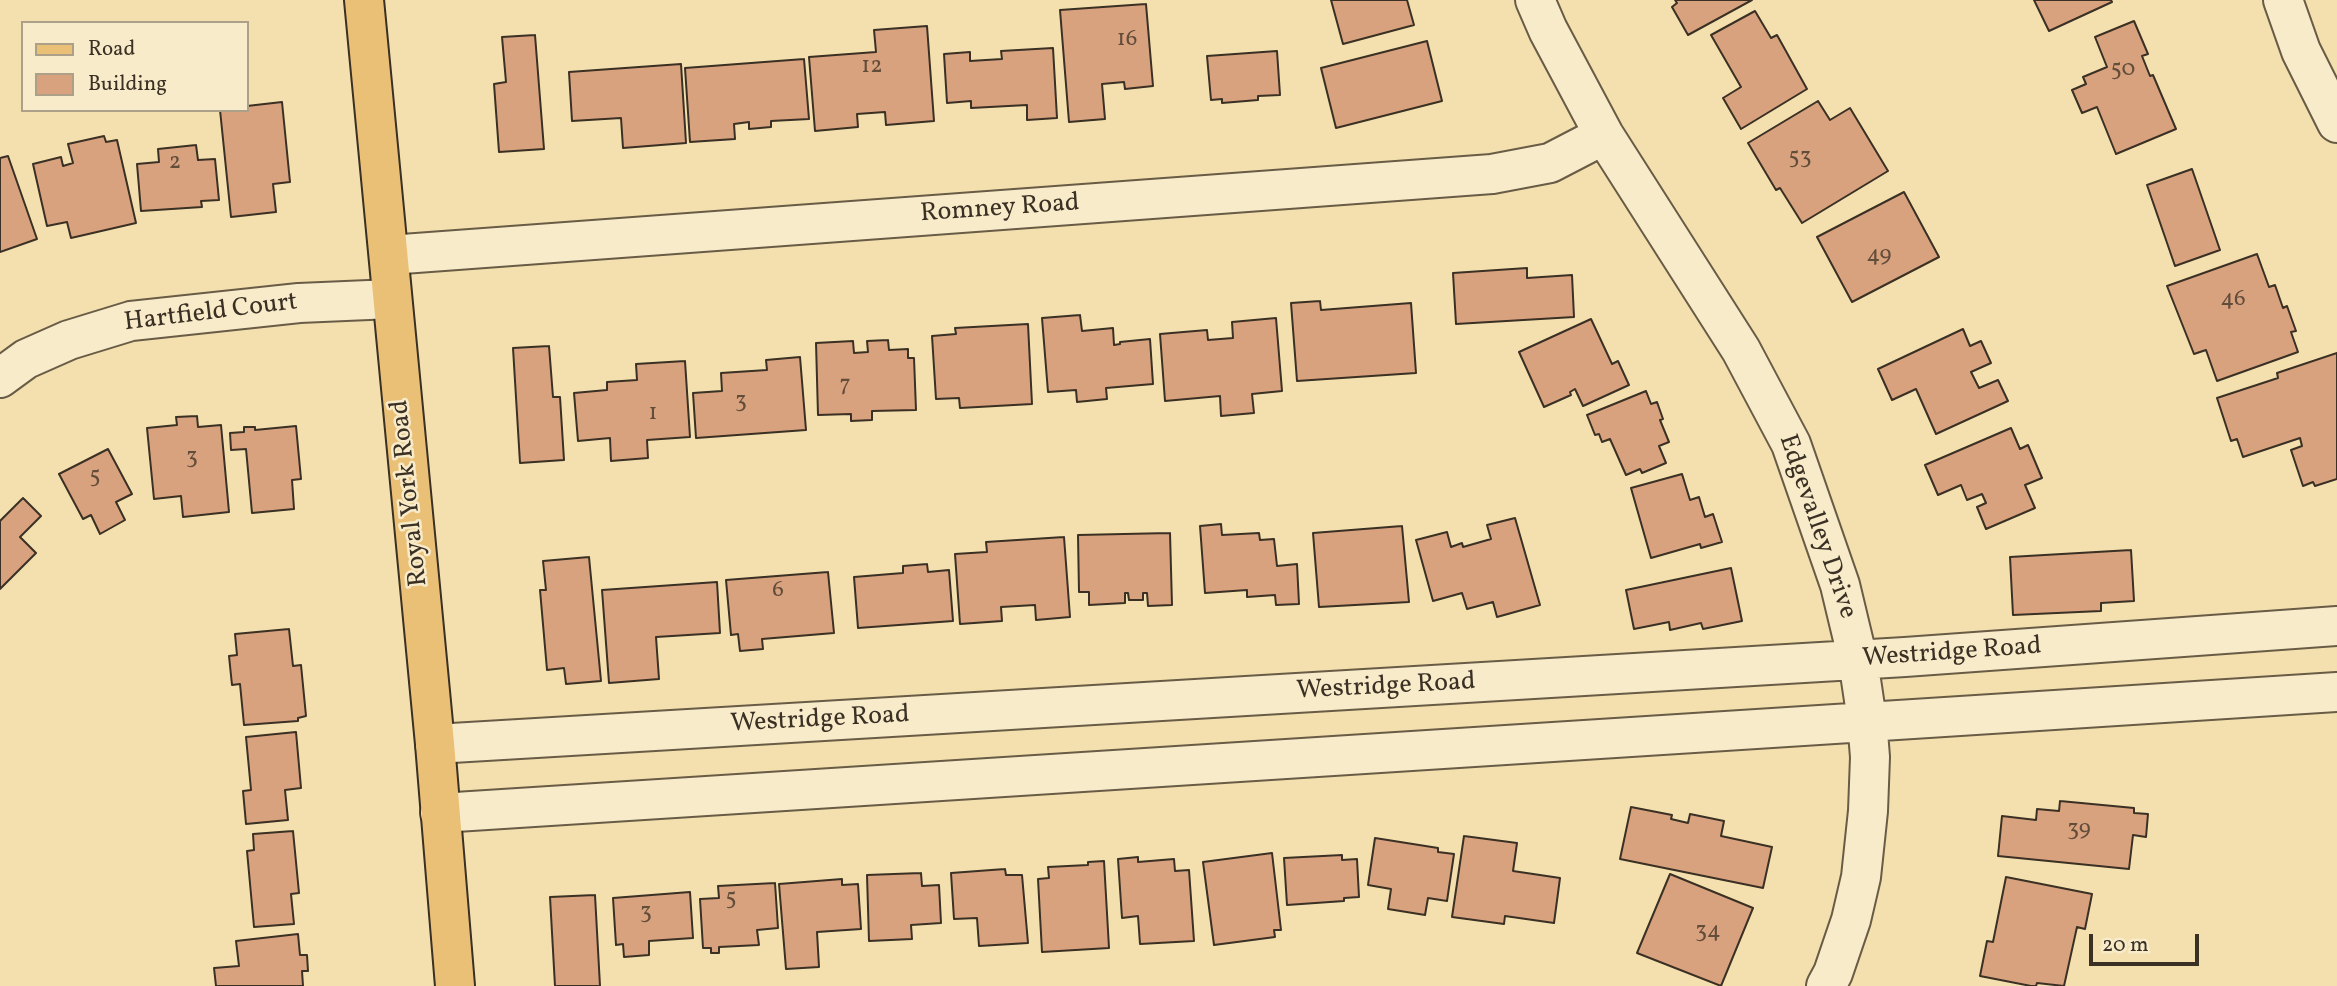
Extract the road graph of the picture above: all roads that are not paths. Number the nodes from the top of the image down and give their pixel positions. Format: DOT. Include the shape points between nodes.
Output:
graph roads {
  1 [pos="364,0"];
  2 [pos="1535,0"];
  3 [pos="2283,0"];
  4 [pos="2337,123"];
  5 [pos="1604,135"];
  6 [pos="389,255"];
  7 [pos="392,299"];
  8 [pos="0,378"];
  9 [pos="2337,626"];
  10 [pos="1858,660"];
  11 [pos="2337,692"];
  12 [pos="1867,720"];
  13 [pos="435,744"];
  14 [pos="440,813"];
  15 [pos="455,986"];
  16 [pos="1826,986"];
  1 -- 6 [label="main road, Royal York Road"];
  2 -- 5 [label="street, Edgevalley Drive"];
  3 -- 4 [label="street" via="2301,51"];
  5 -- 6 [label="street, Romney Road" via="1550,163 1492,174"];
  5 -- 10 [label="street, Edgevalley Drive" via="1741,350 1791,444 1840,585"];
  6 -- 7 [label="main road, Royal York Road"];
  7 -- 8 [label="street, Hartfield Court" via="299,303 131,321 69,340 26,359"];
  7 -- 13 [label="main road, Royal York Road"];
  9 -- 10 [label="street, Westridge Road"];
  10 -- 12 [label="street, Edgevalley Drive"];
  10 -- 13 [label="street, Westridge Road"];
  11 -- 12 [label="street"];
  12 -- 14 [label="street"];
  12 -- 16 [label="street, Edgevalley Drive" via="1868,811 1861,877 1851,920"];
  13 -- 14 [label="main road, Royal York Road"];
  14 -- 15 [label="main road, Royal York Road"];
}
